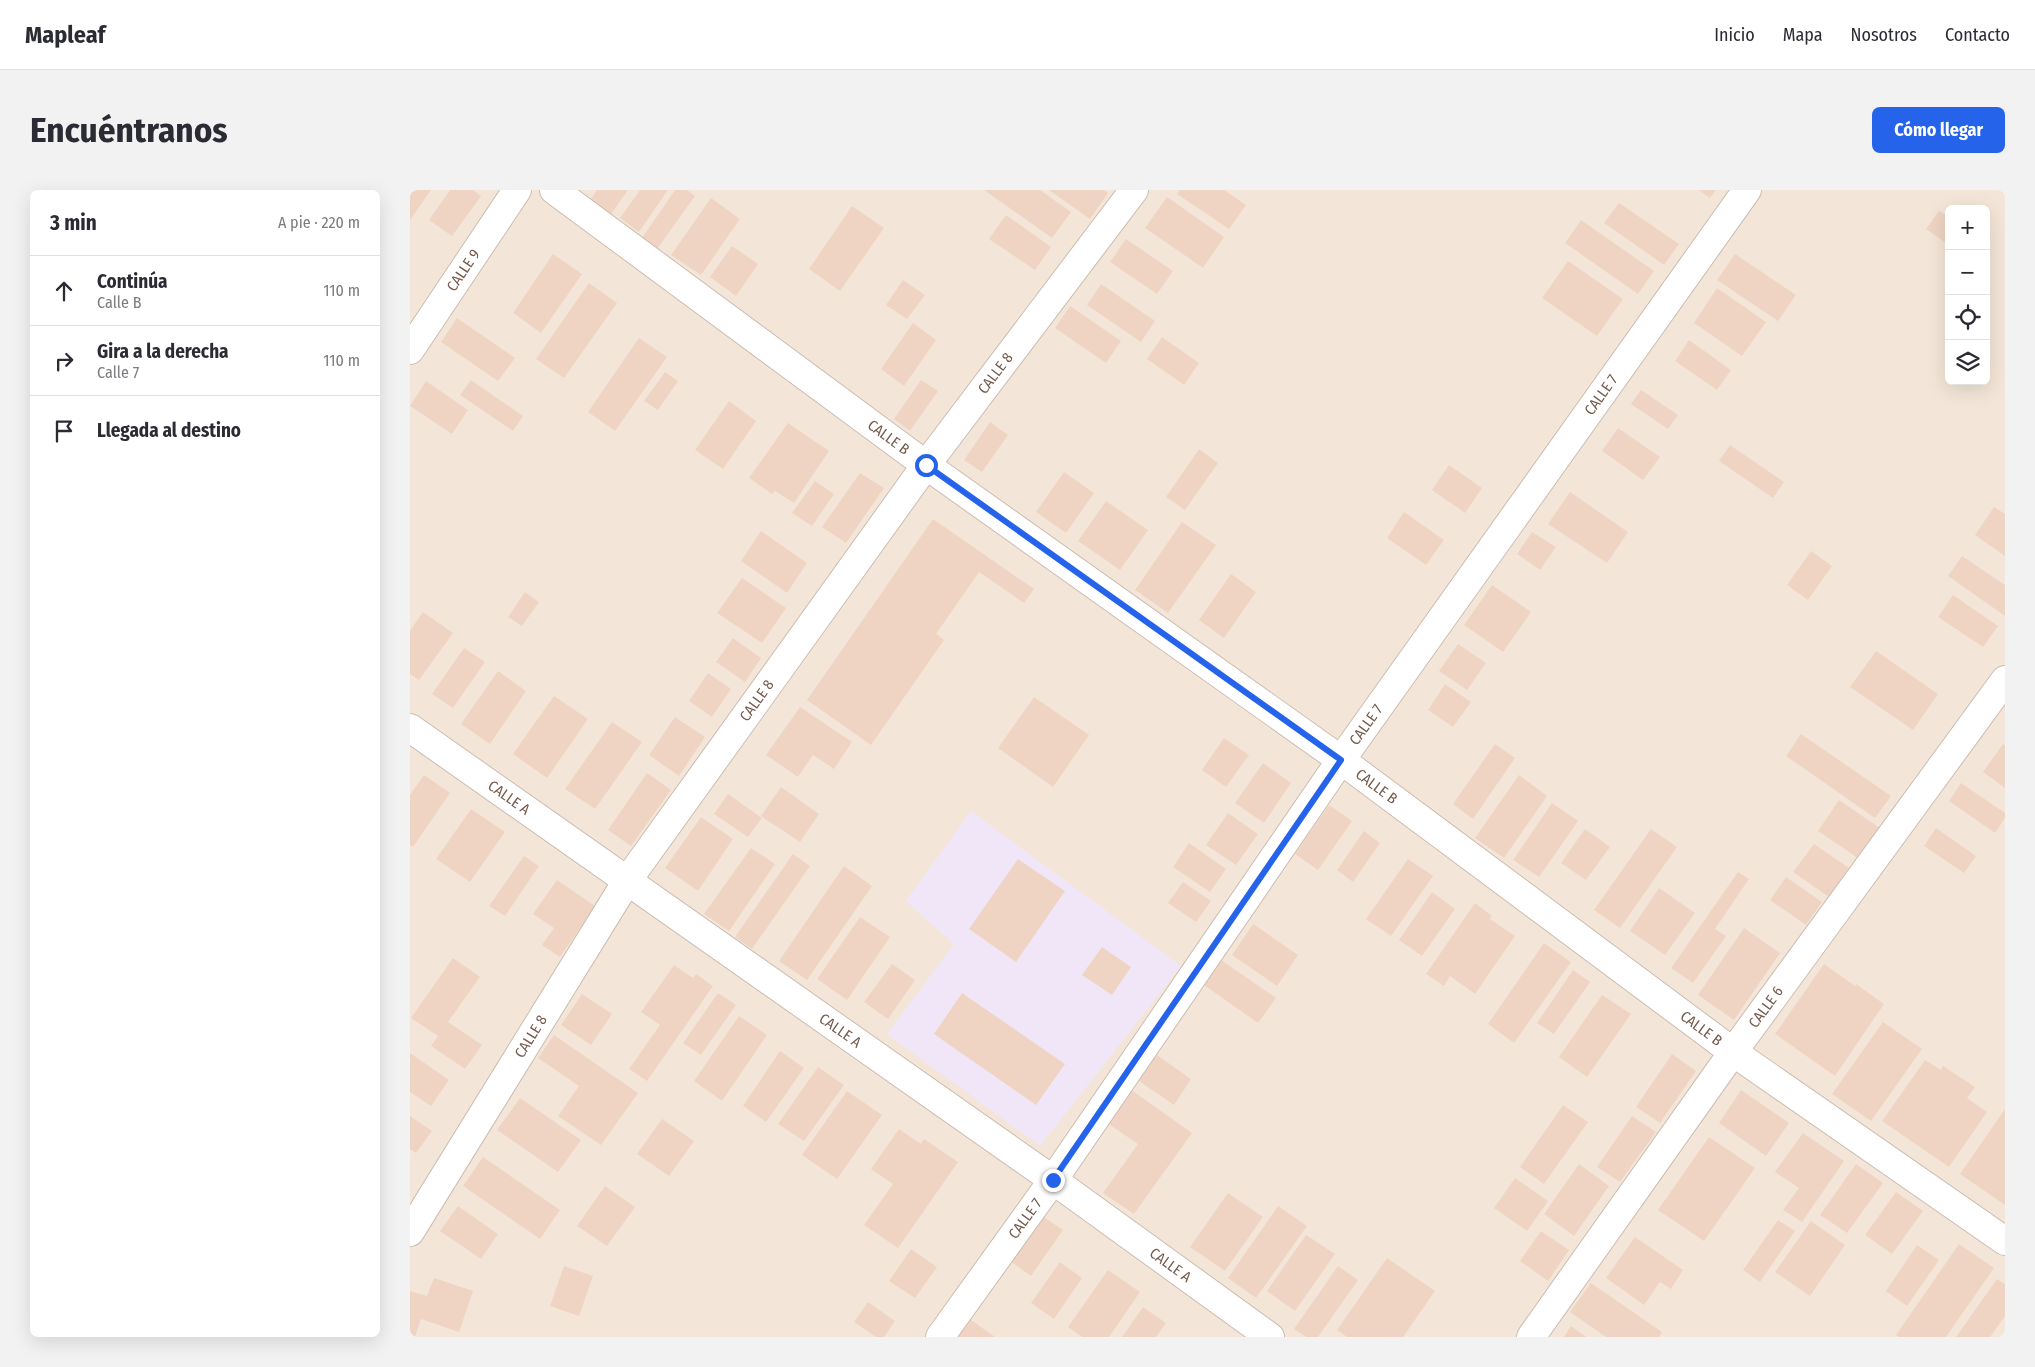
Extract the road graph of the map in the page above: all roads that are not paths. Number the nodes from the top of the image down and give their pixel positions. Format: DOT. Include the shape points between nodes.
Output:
graph roads {
  1 [pos="517,190"];
  2 [pos="554,190"];
  3 [pos="1134,190"];
  4 [pos="1746,190"];
  5 [pos="410,350"];
  6 [pos="926,465"];
  7 [pos="2005,680"];
  8 [pos="410,728"];
  9 [pos="1341,760"];
  10 [pos="627,881"];
  11 [pos="1734,1052"];
  12 [pos="1053,1180"];
  13 [pos="410,1232"];
  14 [pos="2005,1241"];
  15 [pos="940,1337"];
  16 [pos="1270,1337"];
  17 [pos="1531,1337"];
  1 -- 5 [label="street, CALLE 9"];
  2 -- 6 [label="street, CALLE B"];
  3 -- 6 [label="street, CALLE 8"];
  4 -- 9 [label="street, CALLE 7"];
  6 -- 9 [label="street, CALLE B"];
  6 -- 10 [label="street, CALLE 8"];
  7 -- 11 [label="street, CALLE 6"];
  8 -- 10 [label="street, CALLE A"];
  9 -- 11 [label="street, CALLE B"];
  9 -- 12 [label="street, CALLE 7"];
  10 -- 12 [label="street, CALLE A"];
  10 -- 13 [label="street, CALLE 8"];
  11 -- 14 [label="street, CALLE B"];
  11 -- 17 [label="street, CALLE 6"];
  12 -- 15 [label="street, CALLE 7"];
  12 -- 16 [label="street, CALLE A"];
}
